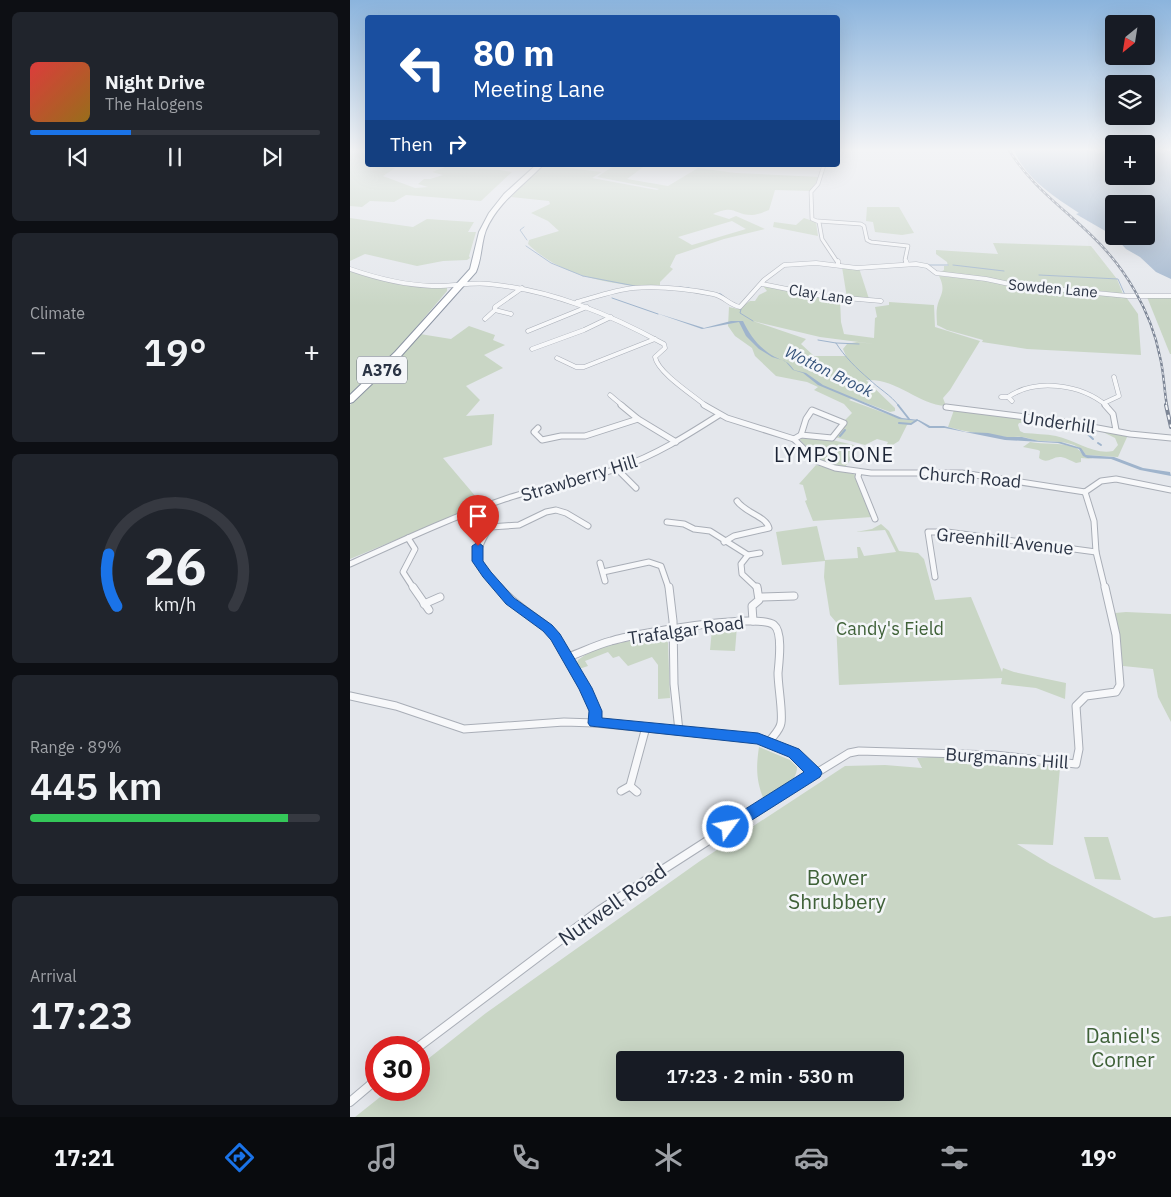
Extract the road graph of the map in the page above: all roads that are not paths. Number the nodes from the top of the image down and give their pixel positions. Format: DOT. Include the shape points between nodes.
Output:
graph roads {
  1 [pos="503,202"];
  2 [pos="811,202"];
  3 [pos="818,221"];
  4 [pos="908,264"];
  5 [pos="838,265"];
  6 [pos="350,269"];
  7 [pos="459,284"];
  8 [pos="762,284"];
  9 [pos="522,288"];
  10 [pos="1171,296"];
  11 [pos="881,301"];
  12 [pos="577,302"];
  13 [pos="587,307"];
  14 [pos="494,310"];
  15 [pos="511,314"];
  16 [pos="611,317"];
  17 [pos="485,318"];
  18 [pos="528,331"];
  19 [pos="655,339"];
  20 [pos="532,349"];
  21 [pos="556,358"];
  22 [pos="1114,377"];
  23 [pos="1117,385"];
  24 [pos="1124,385"];
  25 [pos="610,395"];
  26 [pos="1001,397"];
  27 [pos="350,400"];
  28 [pos="1104,403"];
  29 [pos="946,407"];
  30 [pos="719,415"];
  31 [pos="638,419"];
  32 [pos="538,428"];
  33 [pos="1116,430"];
  34 [pos="802,435"];
  35 [pos="1171,438"];
  36 [pos="794,439"];
  37 [pos="676,442"];
  38 [pos="617,469"];
  39 [pos="859,472"];
  40 [pos="636,488"];
  41 [pos="1171,490"];
  42 [pos="1085,492"];
  43 [pos="737,501"];
  44 [pos="482,509"];
  45 [pos="875,519"];
  46 [pos="667,522"];
  47 [pos="588,526"];
  48 [pos="490,527"];
  49 [pos="408,538"];
  50 [pos="724,542"];
  51 [pos="1096,552"];
  52 [pos="760,554"];
  53 [pos="748,556"];
  54 [pos="600,563"];
  55 [pos="350,564"];
  56 [pos="603,572"];
  57 [pos="935,577"];
  58 [pos="605,581"];
  59 [pos="794,596"];
  60 [pos="440,597"];
  61 [pos="760,597"];
  62 [pos="424,604"];
  63 [pos="428,610"];
  64 [pos="753,622"];
  65 [pos="674,631"];
  66 [pos="568,658"];
  67 [pos="350,696"];
  68 [pos="595,723"];
  69 [pos="646,727"];
  70 [pos="679,731"];
  71 [pos="769,742"];
  72 [pos="814,773"];
  73 [pos="630,786"];
  74 [pos="621,791"];
  75 [pos="638,792"];
  76 [pos="430,1038"];
  77 [pos="365,1089"];
  78 [pos="350,1102"];
  1 -- 7 [label="highway, A376" via="481,233 473,270"];
  2 -- 3 [label="street" via="812,218"];
  3 -- 4 [label="street" via="861,224 870,242 908,246 905,260"];
  3 -- 5 [label="street" via="822,240 838,260"];
  4 -- 5 [label="street" via="877,268"];
  4 -- 10 [label="street, Sowden Lane" via="927,266 936,273 1022,286 1128,296"];
  5 -- 8 [label="street" via="784,265"];
  6 -- 7 [label="street" via="412,284"];
  7 -- 9 [label="street"];
  7 -- 27 [label="highway, A376" via="398,354"];
  8 -- 11 [label="street, Clay Lane" via="822,296"];
  8 -- 12 [label="street" via="738,307 719,295 677,289 628,288"];
  9 -- 12 [label="street"];
  9 -- 14 [label="street"];
  12 -- 13 [label="street"];
  13 -- 16 [label="street"];
  13 -- 18 [label="street"];
  14 -- 15 [label="street"];
  14 -- 17 [label="street"];
  16 -- 19 [label="street"];
  16 -- 20 [label="street"];
  19 -- 21 [label="street" via="584,366 576,367"];
  19 -- 30 [label="street" via="665,346 655,357 656,363"];
  22 -- 23 [label="street"];
  23 -- 24 [label="street"];
  23 -- 28 [label="street" via="1117,398"];
  25 -- 31 [label="street"];
  26 -- 28 [label="street" via="1010,399 1028,388 1050,386 1078,391"];
  28 -- 33 [label="street" via="1115,419"];
  29 -- 33 [label="street, Underhill"];
  30 -- 36 [label="street, Church Road"];
  30 -- 37 [label="street, Strawberry Hill"];
  31 -- 32 [label="street" via="585,436 542,440 534,432"];
  31 -- 37 [label="street"];
  33 -- 35 [label="street, Underhill"];
  34 -- 34 [label="street" via="812,410 844,423 832,438"];
  34 -- 36 [label="street"];
  36 -- 39 [label="street, Church Road" via="818,462"];
  37 -- 38 [label="street, Strawberry Hill"];
  38 -- 40 [label="street"];
  38 -- 44 [label="street, Strawberry Hill"];
  39 -- 42 [label="street, Church Road" via="959,473"];
  39 -- 45 [label="street" via="858,477"];
  41 -- 42 [label="street" via="1107,480"];
  42 -- 51 [label="street, Burgmanns Hill" via="1094,521"];
  43 -- 50 [label="street" via="746,513 765,520 769,528 734,536"];
  44 -- 48 [label="street"];
  44 -- 49 [label="street, Strawberry Hill"];
  46 -- 50 [label="street" via="710,531"];
  47 -- 48 [label="street" via="556,510 519,525"];
  48 -- 66 [label="street" via="478,546 478,561 510,601 548,628"];
  49 -- 55 [label="street, Strawberry Hill"];
  49 -- 62 [label="street" via="415,549 403,572"];
  50 -- 53 [label="street"];
  51 -- 57 [label="street, Greenhill Avenue" via="928,532"];
  51 -- 72 [label="street, Burgmanns Hill" via="1116,635 1120,686 1116,692 1086,696 1076,706 1079,749 1076,764 975,754 859,751 849,753"];
  52 -- 53 [label="street"];
  53 -- 61 [label="street" via="741,564 742,574 756,583"];
  54 -- 56 [label="street"];
  56 -- 58 [label="street"];
  56 -- 65 [label="street" via="649,562 662,566 671,599"];
  59 -- 61 [label="street"];
  60 -- 62 [label="street"];
  61 -- 64 [label="street" via="752,606"];
  62 -- 63 [label="street"];
  64 -- 65 [label="street, Trafalgar Road" via="715,623"];
  64 -- 71 [label="street, Trafalgar Road" via="772,623 779,635 781,722"];
  65 -- 66 [label="street, Trafalgar Road" via="612,641"];
  65 -- 70 [label="street" via="673,675"];
  66 -- 68 [label="street" via="595,711"];
  67 -- 68 [label="street" via="396,706 464,729"];
  68 -- 69 [label="street"];
  69 -- 70 [label="street"];
  69 -- 73 [label="street"];
  70 -- 71 [label="street"];
  71 -- 72 [label="street" via="794,753"];
  72 -- 76 [label="street, Nutwell Road" via="600,910"];
  73 -- 74 [label="street"];
  73 -- 75 [label="street"];
  77 -- 78 [label="street"];
}
